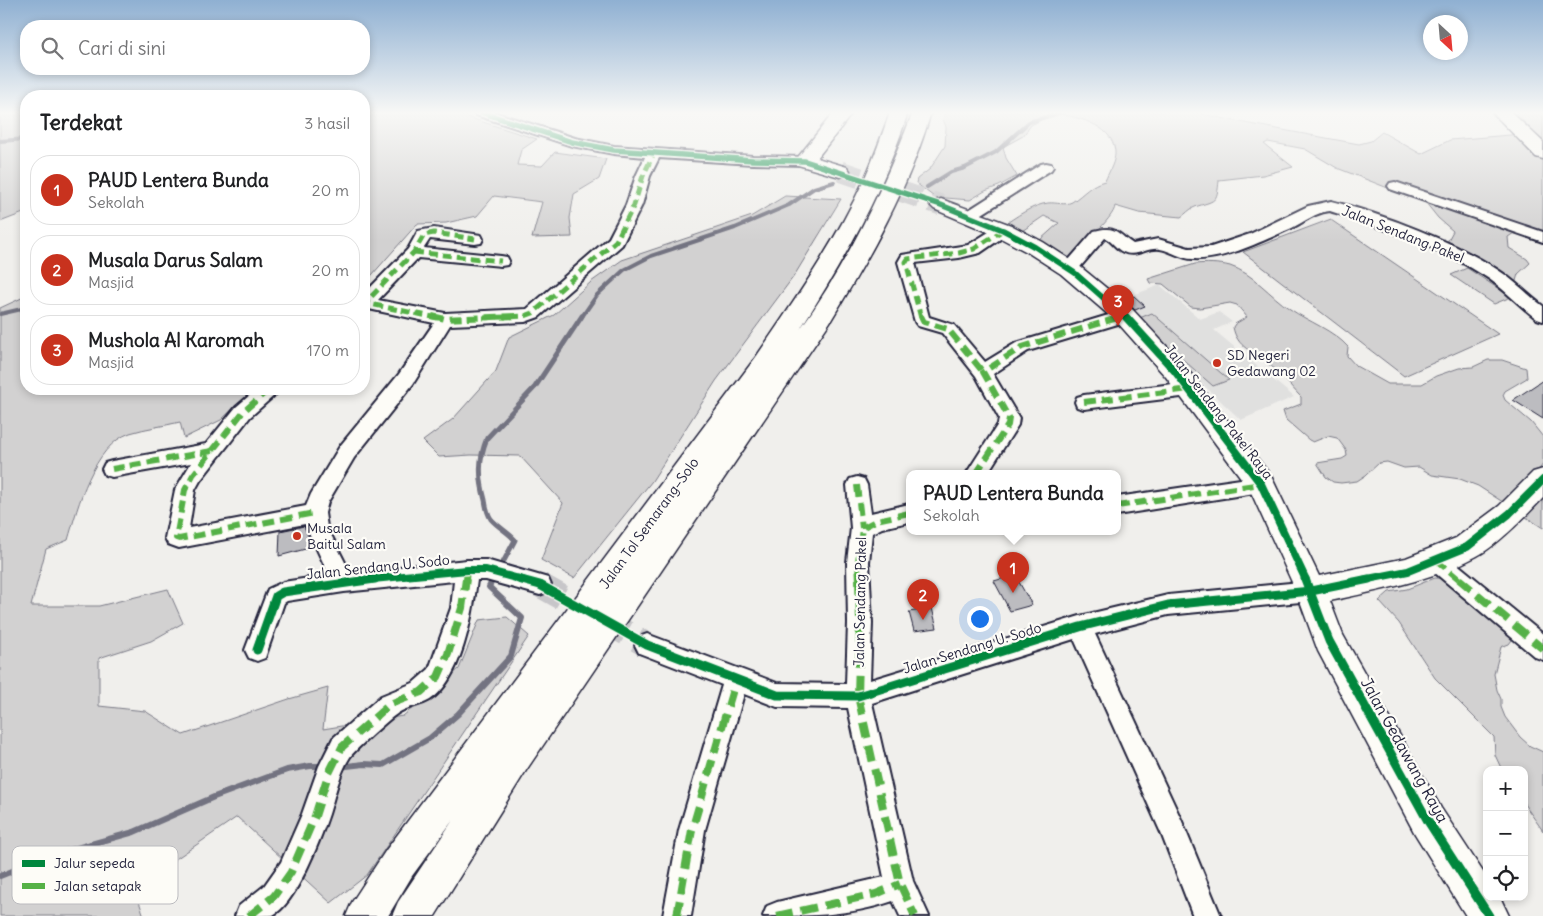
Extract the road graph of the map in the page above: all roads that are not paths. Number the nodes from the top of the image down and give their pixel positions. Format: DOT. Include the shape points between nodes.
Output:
graph roads {
  1 [pos="653,155"];
  2 [pos="678,155"];
  3 [pos="810,155"];
  4 [pos="884,155"];
  5 [pos="906,155"];
  6 [pos="805,161"];
  7 [pos="1046,167"];
  8 [pos="840,171"];
  9 [pos="1395,186"];
  10 [pos="941,205"];
  11 [pos="970,216"];
  12 [pos="1003,230"];
  13 [pos="1543,236"];
  14 [pos="475,239"];
  15 [pos="414,252"];
  16 [pos="501,261"];
  17 [pos="1069,269"];
  18 [pos="370,297"];
  19 [pos="370,304"];
  20 [pos="1543,315"];
  21 [pos="1125,316"];
  22 [pos="445,319"];
  23 [pos="983,372"];
  24 [pos="1189,388"];
  25 [pos="262,395"];
  26 [pos="1084,402"];
  27 [pos="212,452"];
  28 [pos="112,469"];
  29 [pos="979,470"];
  30 [pos="1543,480"];
  31 [pos="1261,484"];
  32 [pos="857,485"];
  33 [pos="1121,505"];
  34 [pos="314,513"];
  35 [pos="906,513"];
  36 [pos="862,528"];
  37 [pos="1436,560"];
  38 [pos="486,571"];
  39 [pos="344,582"];
  40 [pos="540,586"];
  41 [pos="1311,591"];
  42 [pos="1080,627"];
  43 [pos="648,645"];
  44 [pos="1543,649"];
  45 [pos="257,650"];
  46 [pos="736,679"];
  47 [pos="858,696"];
  48 [pos="900,884"];
  49 [pos="250,916"];
  50 [pos="366,916"];
  51 [pos="412,916"];
  52 [pos="676,916"];
  53 [pos="778,916"];
  54 [pos="915,916"];
  55 [pos="1207,916"];
  56 [pos="1489,916"];
  1 -- 22 [label="street" via="616,241 533,313"];
  2 -- 6 [label="street"];
  3 -- 6 [label="main road"];
  4 -- 50 [label="main road, Jalan Tol Semarang–Solo" via="866,198 822,277 766,363 400,863"];
  5 -- 51 [label="main road, Jalan Tol Semarang–Solo" via="863,249 822,316 514,758"];
  6 -- 8 [label="main road"];
  7 -- 11 [label="street"];
  9 -- 13 [label="street"];
  10 -- 11 [label="main road, Jalan Sendang Pakel Raya"];
  11 -- 12 [label="main road, Jalan Sendang Pakel Raya"];
  12 -- 17 [label="main road, Jalan Sendang Pakel Raya"];
  12 -- 23 [label="street" via="974,249 906,262 921,318 948,329"];
  14 -- 15 [label="street" via="428,233"];
  15 -- 16 [label="street"];
  15 -- 18 [label="street"];
  17 -- 20 [label="street, Jalan Sendang Pakel" via="1105,232 1114,235 1131,250 1159,244 1198,254 1228,249 1318,207 1331,206 1472,262 1504,281"];
  17 -- 21 [label="main road, Jalan Sendang Pakel Raya"];
  19 -- 22 [label="street"];
  21 -- 23 [label="street" via="1022,347"];
  21 -- 24 [label="main road, Jalan Sendang Pakel Raya"];
  22 -- 34 [label="street" via="406,379 347,452 318,500"];
  23 -- 29 [label="street" via="1009,418 1008,425"];
  24 -- 26 [label="street"];
  24 -- 31 [label="main road, Jalan Sendang Pakel Raya"];
  25 -- 27 [label="street" via="243,412"];
  27 -- 28 [label="street"];
  27 -- 34 [label="street" via="185,490 176,538"];
  30 -- 37 [label="main road" via="1509,514 1467,547"];
  31 -- 33 [label="street"];
  31 -- 41 [label="main road, Jalan Sendang Pakel Raya"];
  32 -- 36 [label="street"];
  34 -- 39 [label="street, Jalan Sendang U. Sodo" via="316,528"];
  35 -- 36 [label="street, Jalan Sendang Pakel" via="877,520"];
  36 -- 47 [label="street, Jalan Sendang Pakel" via="858,562"];
  37 -- 41 [label="main road" via="1408,572"];
  37 -- 44 [label="street"];
  38 -- 39 [label="street, Jalan Sendang U. Sodo"];
  38 -- 40 [label="street, Jalan Sendang U. Sodo"];
  38 -- 49 [label="street" via="462,608 438,677 421,692 390,704 342,747 291,872 274,896"];
  39 -- 45 [label="street, Jalan Sendang U. Sodo" via="283,592 276,596"];
  41 -- 42 [label="street, Jalan Sendang U. Sodo" via="1168,605"];
  41 -- 56 [label="main road, Jalan Gedawang Raya" via="1329,641 1428,821"];
  42 -- 47 [label="street, Jalan Sendang U. Sodo"];
  42 -- 55 [label="street" via="1172,828"];
  43 -- 46 [label="street, Jalan Sendang U. Sodo"];
  46 -- 47 [label="street, Jalan Sendang U. Sodo" via="777,695"];
  46 -- 52 [label="street" via="692,830"];
  47 -- 48 [label="street, Jalan Sendang Pakel"];
  48 -- 53 [label="street" via="876,894"];
  48 -- 54 [label="street, Jalan Sendang Pakel"];
}
